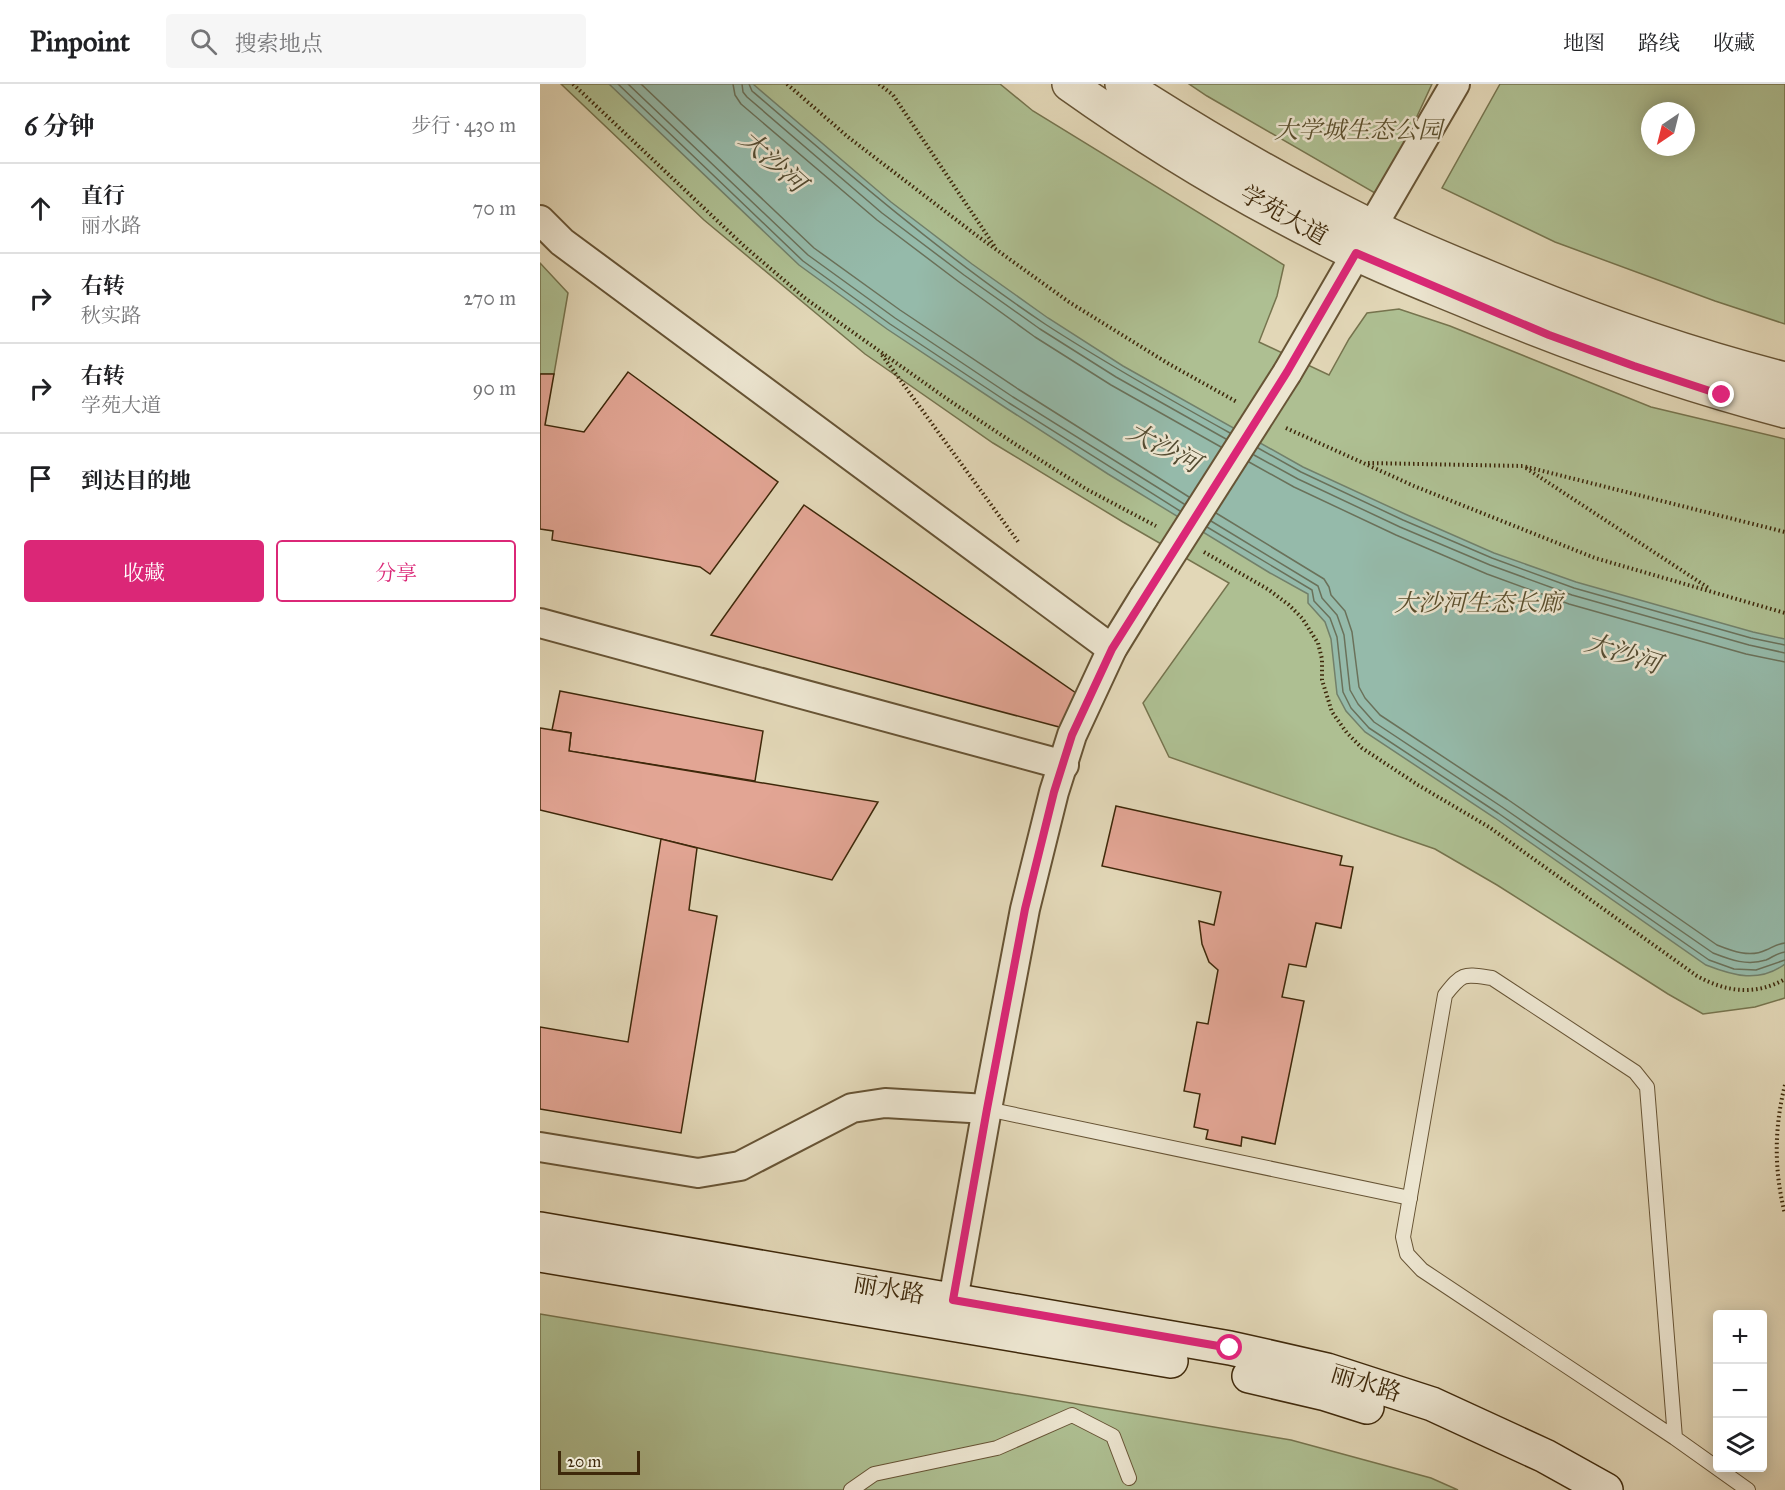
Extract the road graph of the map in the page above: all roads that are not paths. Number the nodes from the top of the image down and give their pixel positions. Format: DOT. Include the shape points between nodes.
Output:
graph roads {
  1 [pos="1069,84"];
  2 [pos="1122,84"];
  3 [pos="1455,84"];
  4 [pos="540,220"];
  5 [pos="1364,240"];
  6 [pos="1785,379"];
  7 [pos="1785,411"];
  8 [pos="540,623"];
  9 [pos="1112,649"];
  10 [pos="1064,765"];
  11 [pos="987,1109"];
  12 [pos="540,1147"];
  13 [pos="1410,1198"];
  14 [pos="540,1229"];
  15 [pos="540,1255"];
  16 [pos="953,1300"];
  17 [pos="1675,1438"];
  18 [pos="1129,1478"];
  19 [pos="851,1490"];
  20 [pos="1563,1490"];
  21 [pos="1606,1490"];
  22 [pos="1748,1490"];
  1 -- 5 [label="main road, 学苑大道" via="1148,137 1285,217"];
  2 -- 5 [label="main road, 学苑大道" via="1265,171"];
  3 -- 5 [label="street"];
  4 -- 9 [label="street" via="562,242"];
  5 -- 6 [label="main road, 学苑大道" via="1426,251 1607,325"];
  5 -- 7 [label="main road, 学苑大道" via="1549,335 1722,395"];
  5 -- 9 [label="street, bridge" via="1287,372"];
  8 -- 10 [label="street"];
  9 -- 10 [label="street" via="1072,735"];
  10 -- 11 [label="street" via="1025,909"];
  11 -- 12 [label="street" via="885,1104 852,1108 740,1166 698,1173"];
  11 -- 13 [label="lane"];
  11 -- 16 [label="street"];
  13 -- 17 [label="lane" via="1403,1237 1407,1254 1422,1270"];
  13 -- 17 [label="lane" via="1445,994 1458,979 1470,975 1492,978 1635,1072 1647,1087"];
  14 -- 16 [label="main road, 丽水路"];
  15 -- 20 [label="main road, 丽水路" via="1228,1371 1326,1394 1427,1426"];
  16 -- 21 [label="main road, 丽水路" via="1230,1348 1327,1370 1432,1404 1545,1456"];
  17 -- 22 [label="lane"];
  18 -- 19 [label="lane" via="1113,1436 1072,1415 997,1448 874,1474"];
}
